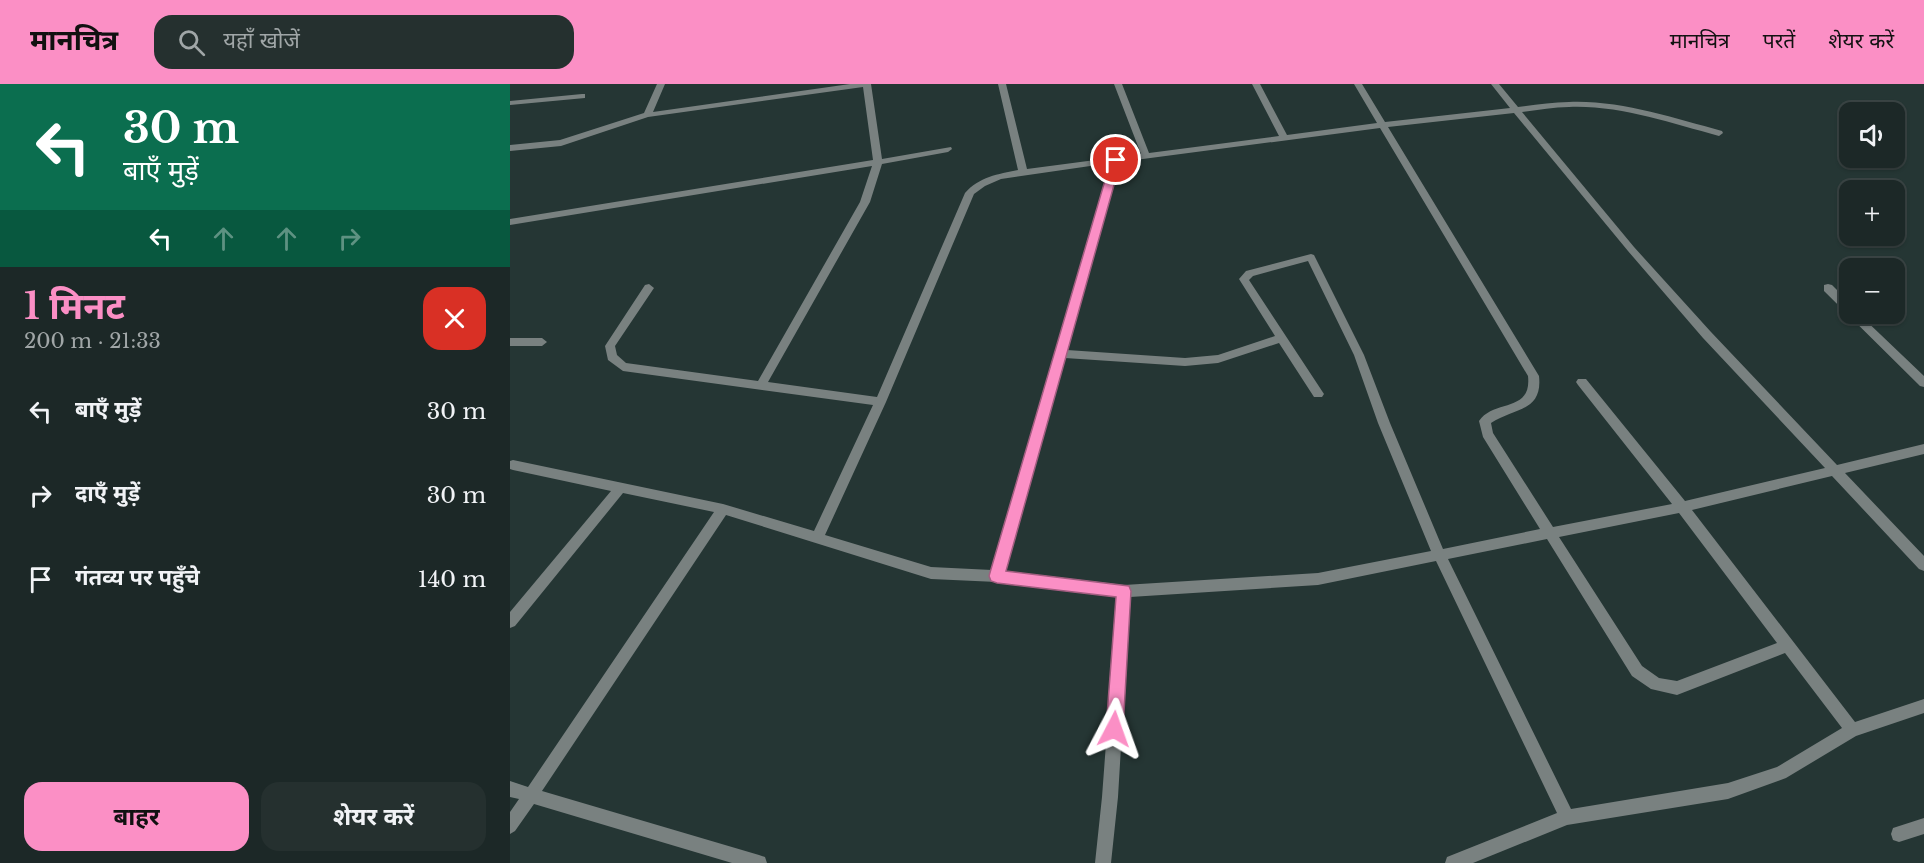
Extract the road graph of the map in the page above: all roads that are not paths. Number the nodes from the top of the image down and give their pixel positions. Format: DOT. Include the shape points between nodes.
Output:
graph roads {
  1 [pos="661,84"];
  2 [pos="867,84"];
  3 [pos="1002,84"];
  4 [pos="1118,84"];
  5 [pos="1256,84"];
  6 [pos="1358,84"];
  7 [pos="1495,84"];
  8 [pos="582,96"];
  9 [pos="510,103"];
  10 [pos="1516,110"];
  11 [pos="646,115"];
  12 [pos="1382,125"];
  13 [pos="1719,133"];
  14 [pos="1284,138"];
  15 [pos="510,148"];
  16 [pos="948,148"];
  17 [pos="1146,156"];
  18 [pos="1116,160"];
  19 [pos="878,162"];
  20 [pos="1023,172"];
  21 [pos="510,222"];
  22 [pos="649,288"];
  23 [pos="1828,288"];
  24 [pos="1839,299"];
  25 [pos="1864,324"];
  26 [pos="1282,338"];
  27 [pos="510,342"];
  28 [pos="542,342"];
  29 [pos="1060,354"];
  30 [pos="1582,382"];
  31 [pos="1924,383"];
  32 [pos="760,387"];
  33 [pos="1318,394"];
  34 [pos="880,402"];
  35 [pos="1924,449"];
  36 [pos="513,465"];
  37 [pos="1832,469"];
  38 [pos="620,488"];
  39 [pos="1682,507"];
  40 [pos="723,510"];
  41 [pos="1549,533"];
  42 [pos="817,538"];
  43 [pos="1439,555"];
  44 [pos="1924,565"];
  45 [pos="997,576"];
  46 [pos="1124,591"];
  47 [pos="510,622"];
  48 [pos="1789,645"];
  49 [pos="1924,706"];
  50 [pos="1852,730"];
  51 [pos="510,789"];
  52 [pos="530,795"];
  53 [pos="1567,817"];
  54 [pos="510,826"];
  55 [pos="1924,826"];
  56 [pos="1899,834"];
  57 [pos="759,863"];
  58 [pos="1103,863"];
  59 [pos="1453,863"];
  1 -- 11 [label="street"];
  2 -- 11 [label="street"];
  2 -- 19 [label="street"];
  3 -- 20 [label="street"];
  4 -- 17 [label="street"];
  5 -- 14 [label="street"];
  6 -- 12 [label="street"];
  7 -- 10 [label="street"];
  8 -- 9 [label="street"];
  10 -- 12 [label="street"];
  10 -- 13 [label="street" via="1596,104"];
  10 -- 37 [label="street" via="1692,318"];
  11 -- 15 [label="street" via="561,142"];
  12 -- 14 [label="street"];
  12 -- 41 [label="street" via="1533,376 1533,397 1494,413 1485,421 1487,434"];
  14 -- 17 [label="street"];
  16 -- 19 [label="street"];
  17 -- 18 [label="street"];
  18 -- 20 [label="street"];
  18 -- 29 [label="street"];
  19 -- 21 [label="street"];
  19 -- 32 [label="street" via="865,202"];
  20 -- 34 [label="street" via="997,176 970,193"];
  22 -- 32 [label="street" via="610,346 612,357 622,367"];
  23 -- 24 [label="street"];
  25 -- 31 [label="street"];
  26 -- 29 [label="street" via="1218,359 1185,362"];
  26 -- 33 [label="street"];
  26 -- 43 [label="street" via="1244,279 1261,269 1311,257 1359,355"];
  27 -- 28 [label="street"];
  29 -- 45 [label="street"];
  30 -- 39 [label="street"];
  32 -- 34 [label="street"];
  34 -- 42 [label="street"];
  35 -- 37 [label="street"];
  36 -- 38 [label="street"];
  37 -- 39 [label="street"];
  37 -- 44 [label="street"];
  38 -- 40 [label="street"];
  38 -- 47 [label="street"];
  39 -- 41 [label="street"];
  39 -- 48 [label="street"];
  40 -- 42 [label="street"];
  40 -- 52 [label="street"];
  41 -- 43 [label="street"];
  41 -- 48 [label="street" via="1636,670 1656,684 1677,688"];
  42 -- 45 [label="street" via="931,573"];
  43 -- 46 [label="street" via="1318,579"];
  43 -- 53 [label="street"];
  45 -- 46 [label="street"];
  46 -- 58 [label="street"];
  48 -- 50 [label="street"];
  49 -- 50 [label="street"];
  50 -- 53 [label="street" via="1781,773 1728,791"];
  51 -- 52 [label="street"];
  52 -- 54 [label="street"];
  52 -- 57 [label="street"];
  53 -- 59 [label="street"];
  55 -- 56 [label="street"];
}
